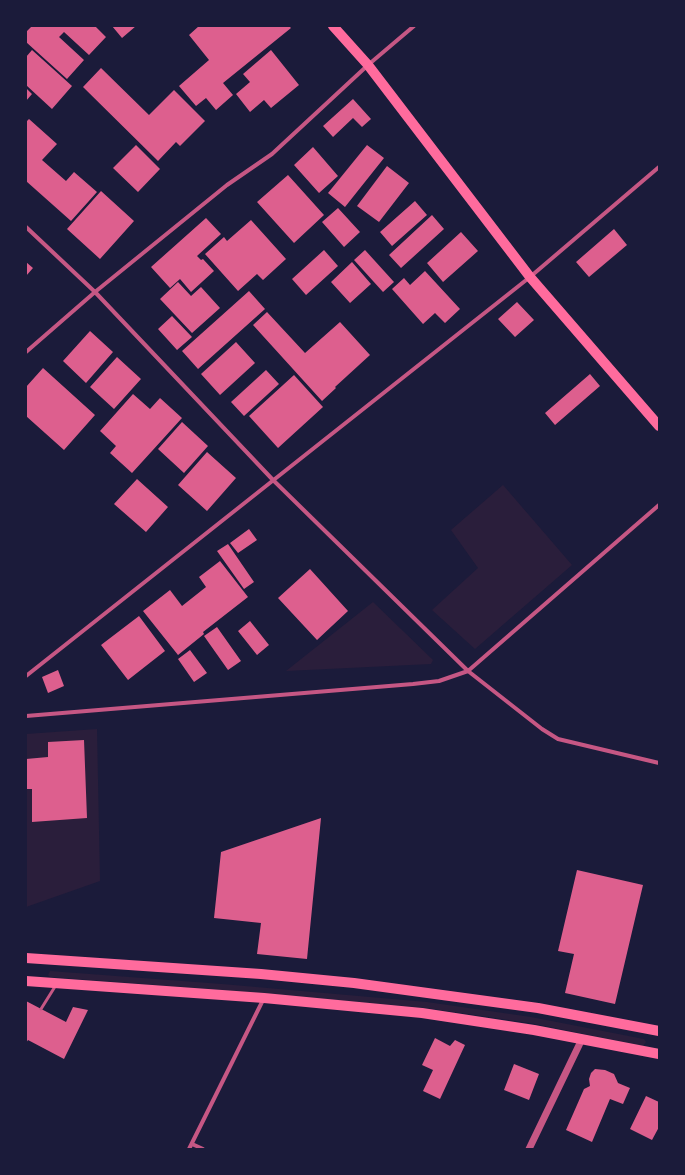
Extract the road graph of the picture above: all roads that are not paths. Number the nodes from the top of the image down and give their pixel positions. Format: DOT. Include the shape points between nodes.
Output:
graph roads {
  1 [pos="333,26"];
  2 [pos="414,26"];
  3 [pos="368,65"];
  4 [pos="659,167"];
  5 [pos="26,227"];
  6 [pos="530,277"];
  7 [pos="95,292"];
  8 [pos="26,352"];
  9 [pos="659,426"];
  10 [pos="273,480"];
  11 [pos="659,505"];
  12 [pos="468,671"];
  13 [pos="26,676"];
  14 [pos="26,716"];
  15 [pos="659,764"];
  16 [pos="26,958"];
  17 [pos="26,981"];
  18 [pos="57,984"];
  19 [pos="264,998"];
  20 [pos="41,1009"];
  21 [pos="659,1031"];
  22 [pos="582,1039"];
  23 [pos="659,1054"];
  24 [pos="192,1144"];
  25 [pos="189,1149"];
  26 [pos="203,1149"];
  27 [pos="529,1149"];
  1 -- 3 [label="main road"];
  2 -- 3 [label="street"];
  3 -- 6 [label="main road"];
  3 -- 7 [label="street" via="272,154 227,185"];
  4 -- 6 [label="street"];
  5 -- 7 [label="street"];
  6 -- 9 [label="main road"];
  6 -- 10 [label="street"];
  7 -- 8 [label="street"];
  7 -- 10 [label="street"];
  10 -- 12 [label="street"];
  10 -- 13 [label="street"];
  11 -- 12 [label="street"];
  12 -- 14 [label="street" via="439,681 413,684"];
  12 -- 15 [label="street" via="558,739"];
  16 -- 21 [label="main road" via="354,983 538,1008"];
  17 -- 18 [label="main road"];
  18 -- 19 [label="main road"];
  18 -- 20 [label="lane"];
  19 -- 22 [label="main road" via="422,1013"];
  19 -- 24 [label="street"];
  22 -- 23 [label="main road"];
  22 -- 27 [label="street"];
  24 -- 25 [label="street"];
  24 -- 26 [label="street"];
}
